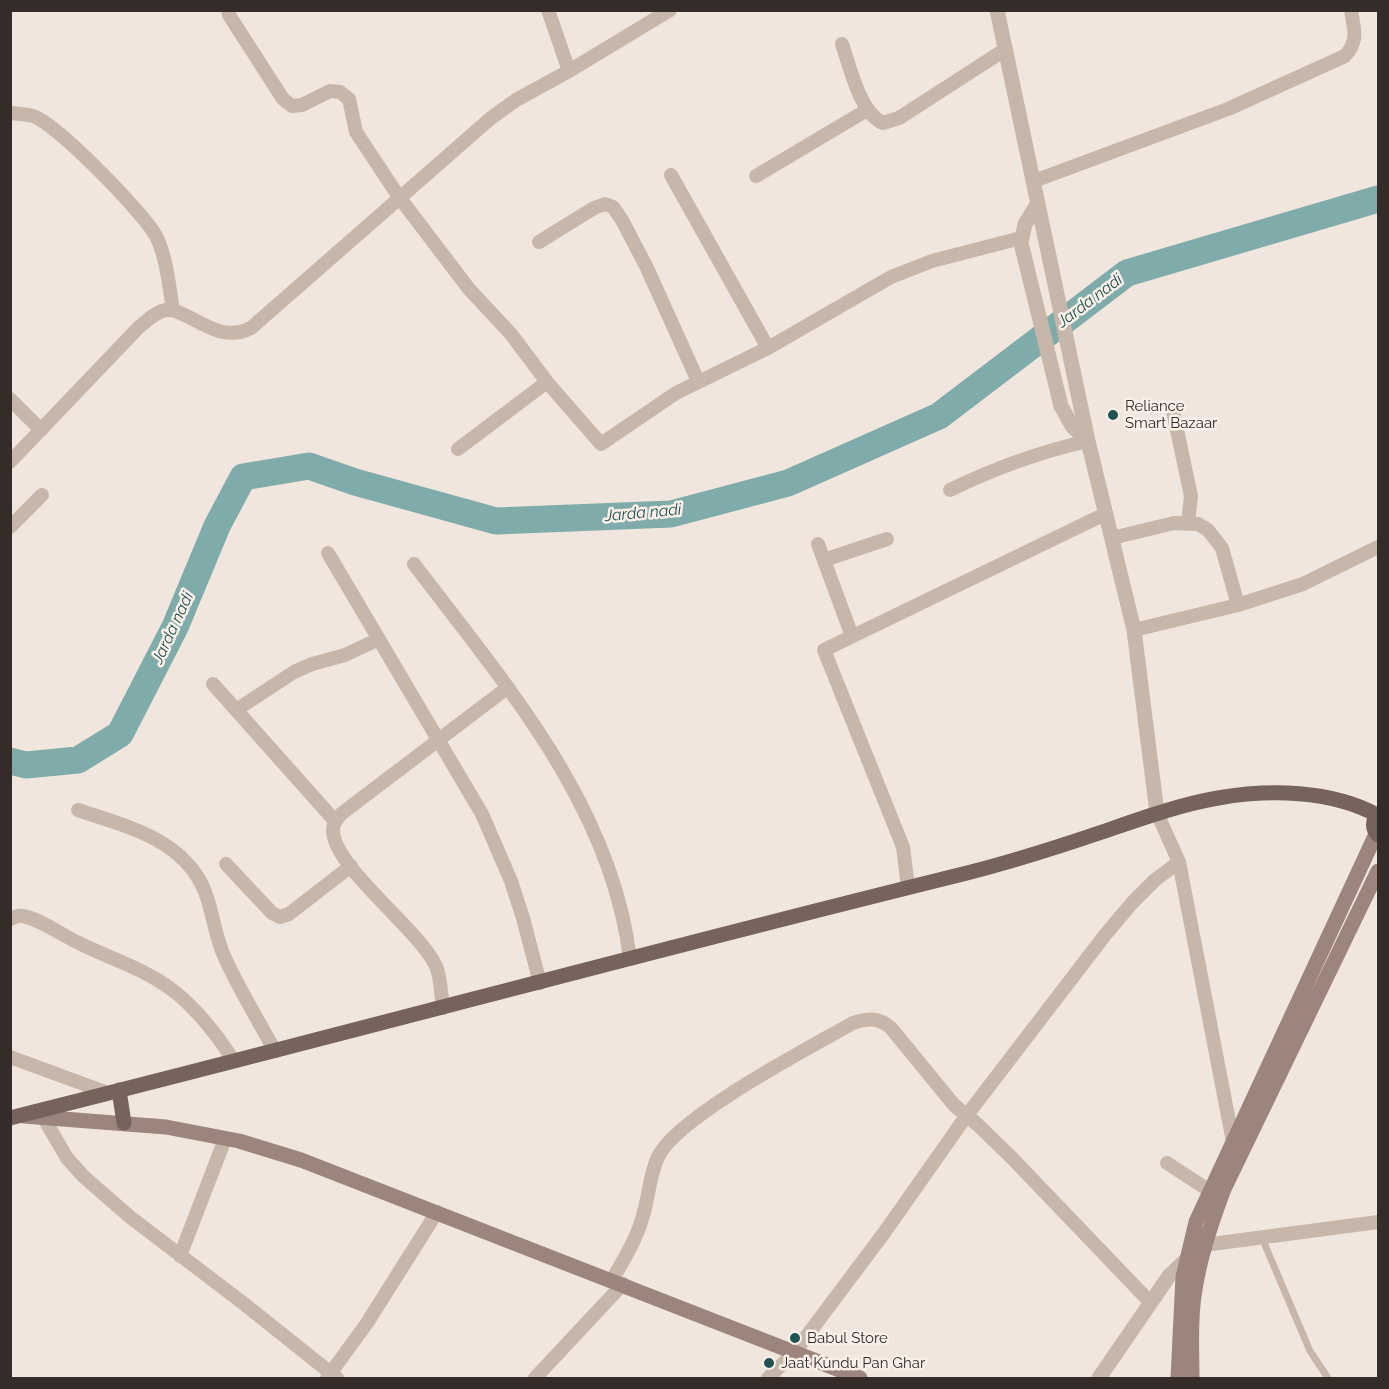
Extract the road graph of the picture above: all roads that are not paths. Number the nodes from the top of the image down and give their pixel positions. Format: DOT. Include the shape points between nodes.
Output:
graph roads {
  1 [pos="228,10"];
  2 [pos="548,10"];
  3 [pos="670,10"];
  4 [pos="997,10"];
  5 [pos="1351,10"];
  6 [pos="842,44"];
  7 [pos="1006,49"];
  8 [pos="569,71"];
  9 [pos="867,110"];
  10 [pos="10,114"];
  11 [pos="671,175"];
  12 [pos="756,176"];
  13 [pos="1034,181"];
  14 [pos="399,197"];
  15 [pos="1039,207"];
  16 [pos="1021,241"];
  17 [pos="539,242"];
  18 [pos="173,310"];
  19 [pos="768,348"];
  20 [pos="698,381"];
  21 [pos="547,382"];
  22 [pos="10,399"];
  23 [pos="1173,411"];
  24 [pos="41,430"];
  25 [pos="1088,441"];
  26 [pos="458,449"];
  27 [pos="10,462"];
  28 [pos="950,490"];
  29 [pos="42,495"];
  30 [pos="1105,514"];
  31 [pos="1188,524"];
  32 [pos="10,527"];
  33 [pos="1112,538"];
  34 [pos="887,539"];
  35 [pos="818,544"];
  36 [pos="1378,548"];
  37 [pos="328,553"];
  38 [pos="825,560"];
  39 [pos="414,564"];
  40 [pos="1238,605"];
  41 [pos="1134,630"];
  42 [pos="852,636"];
  43 [pos="379,639"];
  44 [pos="213,684"];
  45 [pos="507,688"];
  46 [pos="237,711"];
  47 [pos="439,740"];
  48 [pos="78,810"];
  49 [pos="1157,813"];
  50 [pos="1378,814"];
  51 [pos="335,821"];
  52 [pos="1377,835"];
  53 [pos="1179,862"];
  54 [pos="226,864"];
  55 [pos="351,866"];
  56 [pos="1378,871"];
  57 [pos="908,887"];
  58 [pos="1376,889"];
  59 [pos="10,919"];
  60 [pos="630,959"];
  61 [pos="540,983"];
  62 [pos="443,1008"];
  63 [pos="275,1051"];
  64 [pos="10,1057"];
  65 [pos="234,1061"];
  66 [pos="114,1092"];
  67 [pos="967,1115"];
  68 [pos="14,1117"];
  69 [pos="43,1117"];
  70 [pos="124,1124"];
  71 [pos="225,1139"];
  72 [pos="1233,1142"];
  73 [pos="1167,1163"];
  74 [pos="1210,1191"];
  75 [pos="436,1212"];
  76 [pos="1378,1222"];
  77 [pos="1262,1238"];
  78 [pos="1204,1245"];
  79 [pos="180,1256"];
  80 [pos="1186,1260"];
  81 [pos="618,1282"];
  82 [pos="1150,1302"];
  83 [pos="794,1353"];
  84 [pos="332,1377"];
  85 [pos="535,1378"];
  86 [pos="768,1378"];
  87 [pos="860,1378"];
  88 [pos="1099,1378"];
  89 [pos="1178,1378"];
  90 [pos="1192,1378"];
  91 [pos="1328,1378"];
  1 -- 14 [label="street" via="257,60 292,106 330,91 349,99 356,132"];
  2 -- 8 [label="street"];
  3 -- 8 [label="street"];
  4 -- 7 [label="street"];
  5 -- 13 [label="street" via="1355,36 1353,47 1345,56 1228,109"];
  6 -- 9 [label="street"];
  7 -- 9 [label="street" via="899,118 883,123"];
  7 -- 13 [label="street"];
  8 -- 14 [label="street" via="491,118"];
  9 -- 12 [label="street"];
  10 -- 18 [label="street" via="34,116 55,129 149,224 160,247"];
  11 -- 19 [label="street"];
  13 -- 15 [label="street"];
  14 -- 18 [label="street" via="269,313 241,333 199,324"];
  14 -- 21 [label="street"];
  15 -- 16 [label="street" via="1028,217"];
  15 -- 25 [label="street"];
  16 -- 19 [label="street" via="912,267"];
  16 -- 25 [label="street" via="1057,395 1067,419"];
  17 -- 20 [label="street" via="594,208 605,204 613,207 647,268"];
  18 -- 24 [label="street" via="162,311 139,327"];
  19 -- 20 [label="street"];
  20 -- 21 [label="street" via="601,444"];
  21 -- 26 [label="street"];
  22 -- 24 [label="street"];
  23 -- 31 [label="street" via="1191,496"];
  24 -- 27 [label="street"];
  25 -- 28 [label="street" via="1005,465"];
  25 -- 30 [label="street"];
  29 -- 32 [label="street"];
  30 -- 33 [label="street"];
  30 -- 42 [label="street"];
  31 -- 33 [label="street" via="1174,523"];
  31 -- 40 [label="street" via="1208,530 1222,548"];
  33 -- 41 [label="street"];
  34 -- 38 [label="street"];
  35 -- 38 [label="street"];
  36 -- 40 [label="street" via="1303,584"];
  37 -- 43 [label="street"];
  38 -- 42 [label="street"];
  39 -- 45 [label="street"];
  40 -- 41 [label="street"];
  41 -- 49 [label="street"];
  42 -- 57 [label="street" via="824,650 903,847"];
  43 -- 46 [label="street" via="294,672"];
  43 -- 47 [label="street"];
  44 -- 46 [label="street"];
  45 -- 47 [label="street"];
  45 -- 60 [label="street" via="555,758 586,814 608,866"];
  46 -- 51 [label="street"];
  47 -- 51 [label="street"];
  47 -- 61 [label="street" via="498,849 523,918"];
  48 -- 63 [label="street" via="138,830 181,856 204,888 224,957"];
  49 -- 50 [label="main road" via="1218,798 1284,794 1340,799"];
  49 -- 53 [label="street"];
  49 -- 57 [label="main road" via="1016,861"];
  50 -- 52 [label="main road" via="1373,826"];
  51 -- 55 [label="street" via="337,845"];
  52 -- 72 [label="main road"];
  53 -- 67 [label="street" via="1132,903"];
  53 -- 72 [label="street"];
  54 -- 55 [label="street" via="272,913 280,916 289,914"];
  55 -- 62 [label="street" via="425,949 436,968"];
  56 -- 58 [label="main road"];
  57 -- 60 [label="main road"];
  58 -- 78 [label="main road" via="1224,1189"];
  59 -- 65 [label="street" via="22,916 34,920 149,975 198,1014"];
  60 -- 61 [label="main road"];
  61 -- 62 [label="main road"];
  62 -- 63 [label="main road"];
  63 -- 65 [label="main road"];
  64 -- 66 [label="street"];
  65 -- 66 [label="main road"];
  66 -- 68 [label="main road"];
  66 -- 70 [label="main road"];
  67 -- 81 [label="street" via="954,1105 891,1028 882,1021 865,1018 853,1023 719,1102 664,1146 653,1169 642,1220"];
  67 -- 82 [label="street"];
  67 -- 83 [label="street"];
  68 -- 69 [label="main road"];
  69 -- 70 [label="main road"];
  69 -- 79 [label="street" via="67,1158 83,1176"];
  70 -- 71 [label="main road" via="166,1127"];
  71 -- 75 [label="main road" via="301,1160"];
  71 -- 79 [label="street"];
  72 -- 74 [label="main road"];
  73 -- 74 [label="street"];
  74 -- 80 [label="main road" via="1196,1222"];
  75 -- 81 [label="main road"];
  75 -- 84 [label="street"];
  76 -- 77 [label="street"];
  77 -- 78 [label="street"];
  77 -- 91 [label="lane" via="1310,1351"];
  78 -- 90 [label="main road" via="1194,1297"];
  79 -- 84 [label="street"];
  80 -- 82 [label="street"];
  80 -- 89 [label="main road" via="1180,1301"];
  81 -- 83 [label="main road"];
  81 -- 85 [label="street"];
  82 -- 88 [label="street"];
  83 -- 86 [label="street"];
  83 -- 87 [label="main road"];
}
